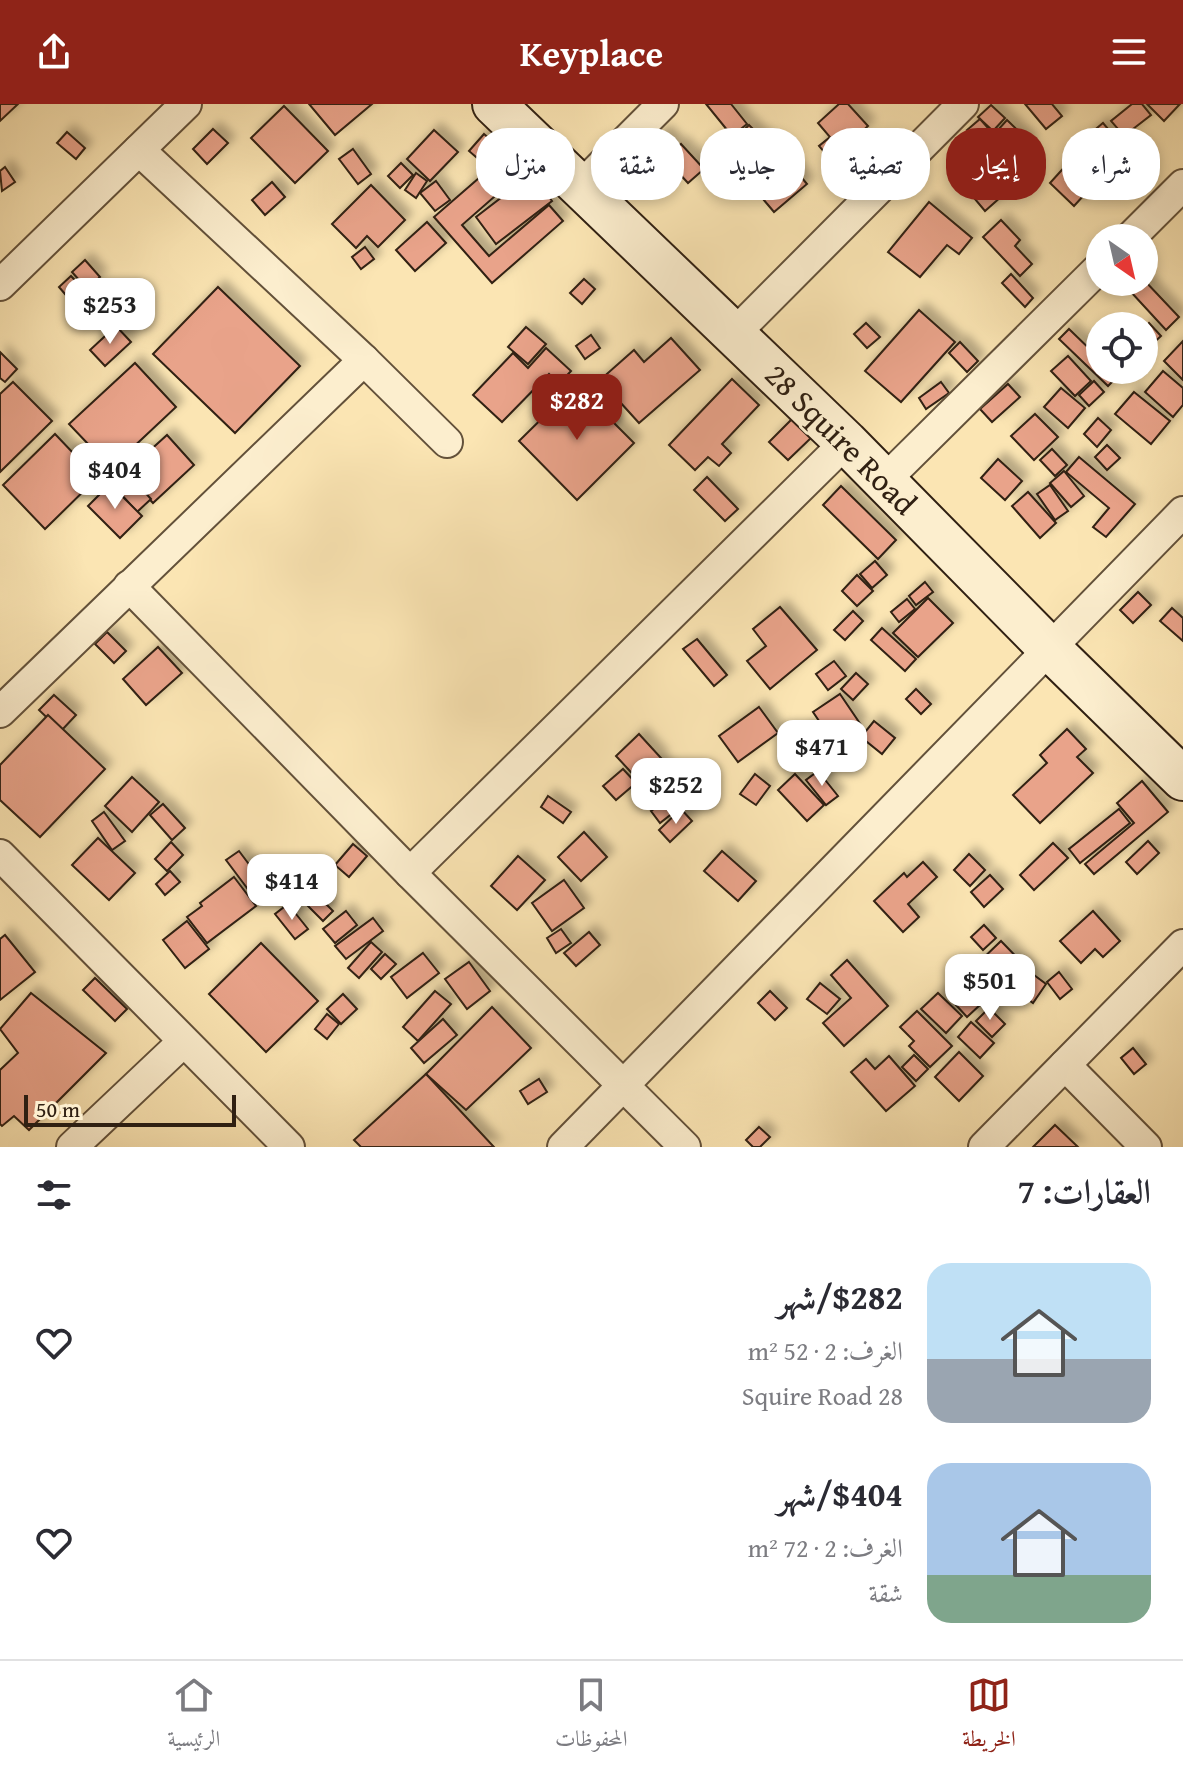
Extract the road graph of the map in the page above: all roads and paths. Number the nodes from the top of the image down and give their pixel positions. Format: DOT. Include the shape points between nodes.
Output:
graph roads {
  1 [pos="186,104"];
  2 [pos="494,104"];
  3 [pos="663,104"];
  4 [pos="963,104"];
  5 [pos="139,150"];
  6 [pos="1183,185"];
  7 [pos="581,186"];
  8 [pos="1144,224"];
  9 [pos="1086,281"];
  10 [pos="0,285"];
  11 [pos="735,333"];
  12 [pos="364,360"];
  13 [pos="447,442"];
  14 [pos="846,442"];
  15 [pos="884,481"];
  16 [pos="1183,512"];
  17 [pos="129,586"];
  18 [pos="1050,649"];
  19 [pos="0,712"];
  20 [pos="1183,779"];
  21 [pos="0,855"];
  22 [pos="410,873"];
  23 [pos="1183,945"];
  24 [pos="183,1042"];
  25 [pos="1065,1065"];
  26 [pos="623,1087"];
  27 [pos="72,1147"];
  28 [pos="289,1147"];
  29 [pos="563,1147"];
  30 [pos="685,1147"];
  31 [pos="984,1147"];
  32 [pos="1146,1147"];
  1 -- 5 [label="street"];
  2 -- 7 [label="street, 28 Squire Road"];
  3 -- 7 [label="street"];
  4 -- 11 [label="street"];
  5 -- 10 [label="street"];
  5 -- 12 [label="street"];
  6 -- 8 [label="street"];
  7 -- 11 [label="street, 28 Squire Road"];
  9 -- 15 [label="street"];
  11 -- 14 [label="street, 28 Squire Road"];
  12 -- 13 [label="street"];
  12 -- 17 [label="street"];
  14 -- 15 [label="street, 28 Squire Road"];
  14 -- 22 [label="street"];
  15 -- 18 [label="street, 28 Squire Road"];
  16 -- 18 [label="street"];
  17 -- 19 [label="street"];
  17 -- 22 [label="street"];
  18 -- 20 [label="street, 28 Squire Road"];
  18 -- 26 [label="street"];
  21 -- 24 [label="street"];
  22 -- 26 [label="street"];
  23 -- 25 [label="street"];
  24 -- 27 [label="street"];
  24 -- 28 [label="street"];
  25 -- 31 [label="street"];
  25 -- 32 [label="street"];
  26 -- 29 [label="street"];
  26 -- 30 [label="street"];
}
